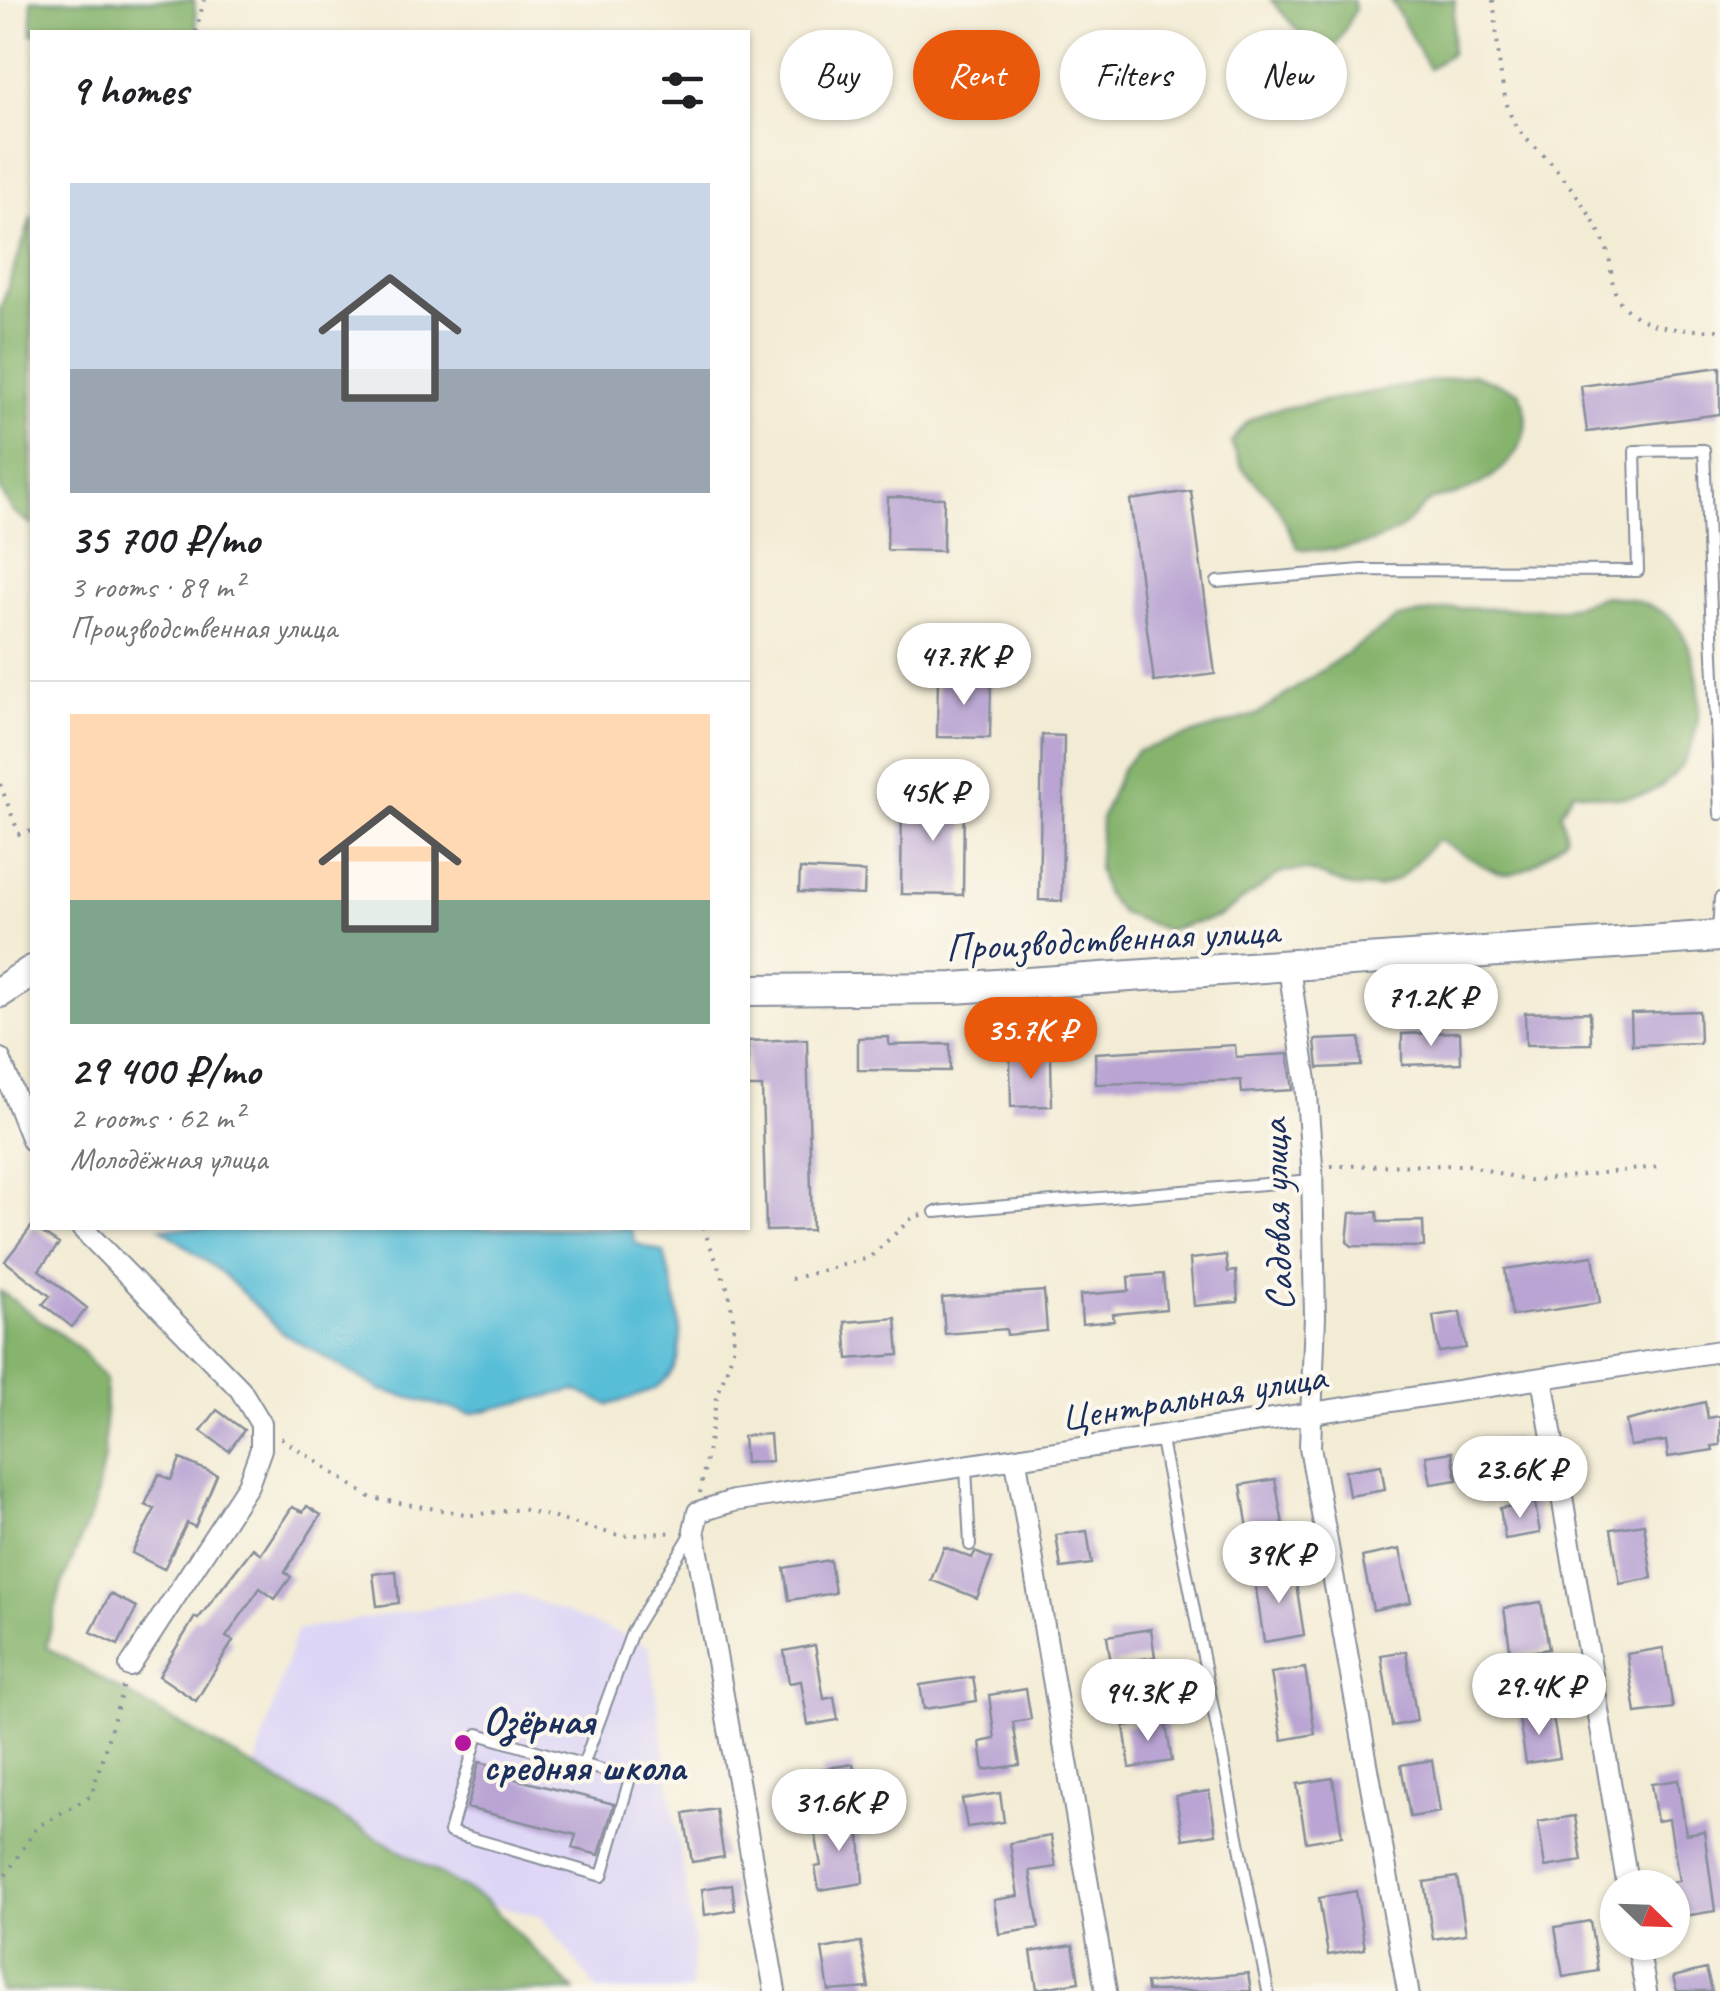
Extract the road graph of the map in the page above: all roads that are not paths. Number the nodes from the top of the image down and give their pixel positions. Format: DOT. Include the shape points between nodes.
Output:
graph roads {
  1 [pos="1217,582"];
  2 [pos="1720,814"];
  3 [pos="1720,898"];
  4 [pos="1719,936"];
  5 [pos="1289,968"];
  6 [pos="30,972"];
  7 [pos="750,990"];
  8 [pos="0,992"];
  9 [pos="0,1059"];
  10 [pos="30,1135"];
  11 [pos="1312,1173"];
  12 [pos="935,1212"];
  13 [pos="84,1230"];
  14 [pos="1720,1352"];
  15 [pos="1542,1378"];
  16 [pos="1314,1411"];
  17 [pos="1160,1435"];
  18 [pos="1016,1461"];
  19 [pos="966,1468"];
  20 [pos="694,1530"];
  21 [pos="970,1545"];
  22 [pos="130,1666"];
  23 [pos="583,1765"];
  24 [pos="1625,1870"];
  25 [pos="1641,1960"];
  26 [pos="775,1991"];
  27 [pos="1106,1991"];
  28 [pos="1268,1991"];
  29 [pos="1408,1991"];
  30 [pos="1646,1991"];
  1 -- 2 [label="lane" via="1361,570 1638,570 1635,451 1704,450"];
  3 -- 4 [label="lane"];
  4 -- 5 [label="street, Производственная улица"];
  5 -- 7 [label="street, Производственная улица" via="954,988"];
  5 -- 11 [label="street, Садовая улица"];
  6 -- 8 [label="street"];
  9 -- 10 [label="street"];
  11 -- 12 [label="lane"];
  11 -- 16 [label="street, Садовая улица"];
  13 -- 22 [label="street" via="240,1389 261,1424 262,1449 248,1485"];
  14 -- 15 [label="street, Центральная улица"];
  15 -- 16 [label="street, Центральная улица"];
  15 -- 24 [label="street"];
  16 -- 17 [label="street, Центральная улица"];
  16 -- 29 [label="street, Садовая улица" via="1310,1447"];
  17 -- 18 [label="street, Центральная улица"];
  17 -- 28 [label="lane"];
  18 -- 19 [label="street, Центральная улица"];
  18 -- 27 [label="street"];
  19 -- 20 [label="street, Центральная улица" via="733,1501 698,1512"];
  19 -- 21 [label="lane"];
  20 -- 23 [label="lane" via="632,1632"];
  20 -- 26 [label="street"];
  23 -- 23 [label="lane" via="630,1778 602,1876 450,1832 478,1734"];
  25 -- 30 [label="street"];
}
